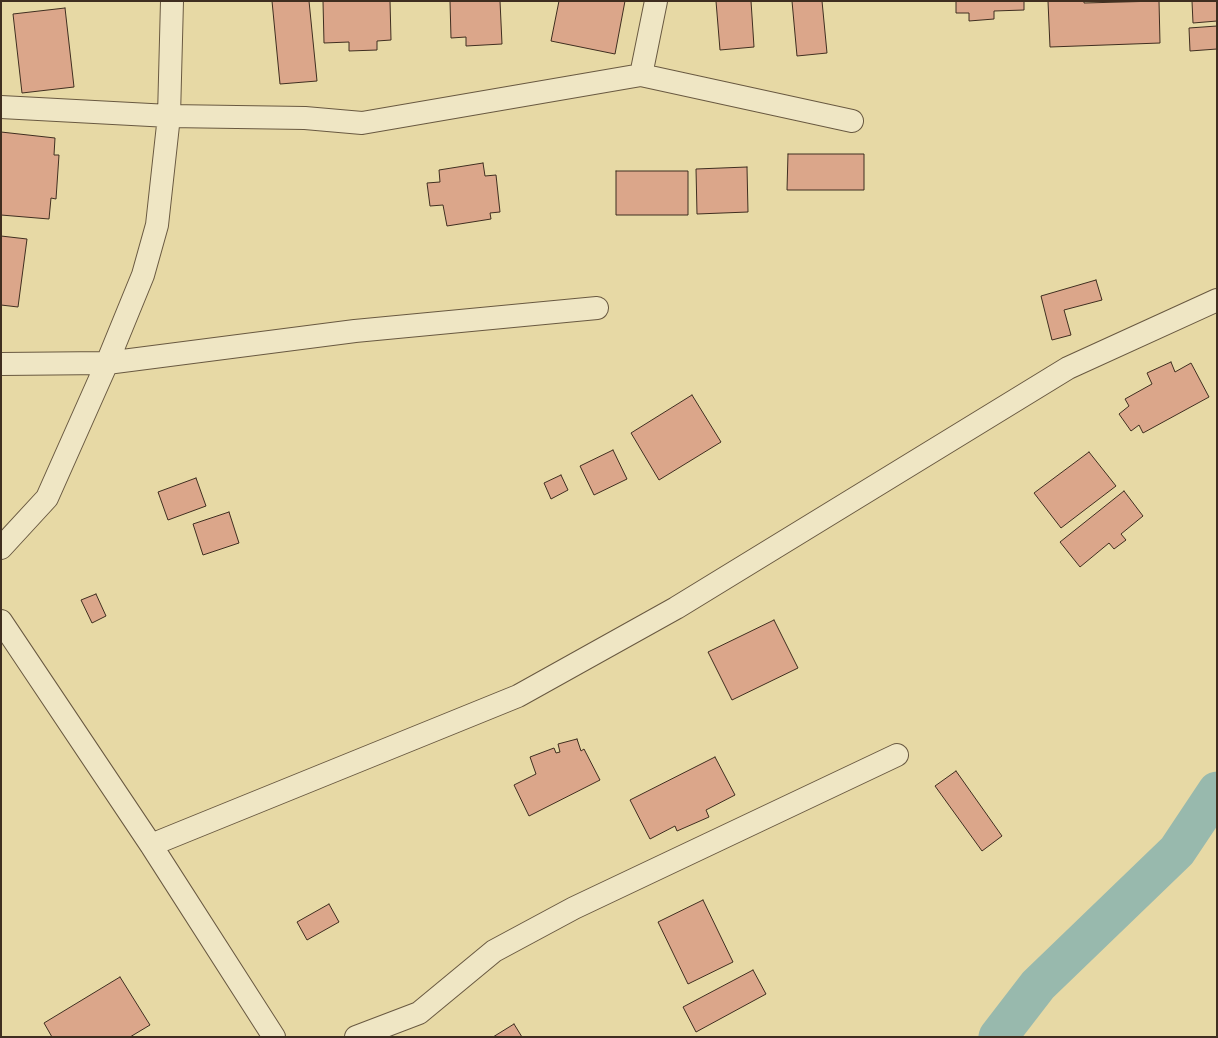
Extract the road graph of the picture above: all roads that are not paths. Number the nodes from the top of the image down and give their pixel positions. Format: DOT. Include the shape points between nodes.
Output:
graph roads {
  1 [pos="172,1"];
  2 [pos="656,1"];
  3 [pos="641,75"];
  4 [pos="1,107"];
  5 [pos="169,116"];
  6 [pos="852,121"];
  7 [pos="1217,300"];
  8 [pos="597,308"];
  9 [pos="107,363"];
  10 [pos="1,364"];
  11 [pos="1,548"];
  12 [pos="1,621"];
  13 [pos="897,755"];
  14 [pos="151,846"];
  15 [pos="274,1037"];
  16 [pos="356,1037"];
  1 -- 5 [label="street"];
  2 -- 3 [label="street"];
  3 -- 5 [label="street" via="362,123 305,118"];
  3 -- 6 [label="street"];
  4 -- 5 [label="street"];
  5 -- 9 [label="street" via="157,225 143,275"];
  7 -- 14 [label="street" via="1068,368 676,608 518,696"];
  8 -- 9 [label="street" via="355,331"];
  9 -- 10 [label="street"];
  9 -- 11 [label="street" via="47,498"];
  12 -- 14 [label="street"];
  13 -- 16 [label="street" via="574,908 494,951 419,1013"];
  14 -- 15 [label="street"];
}
